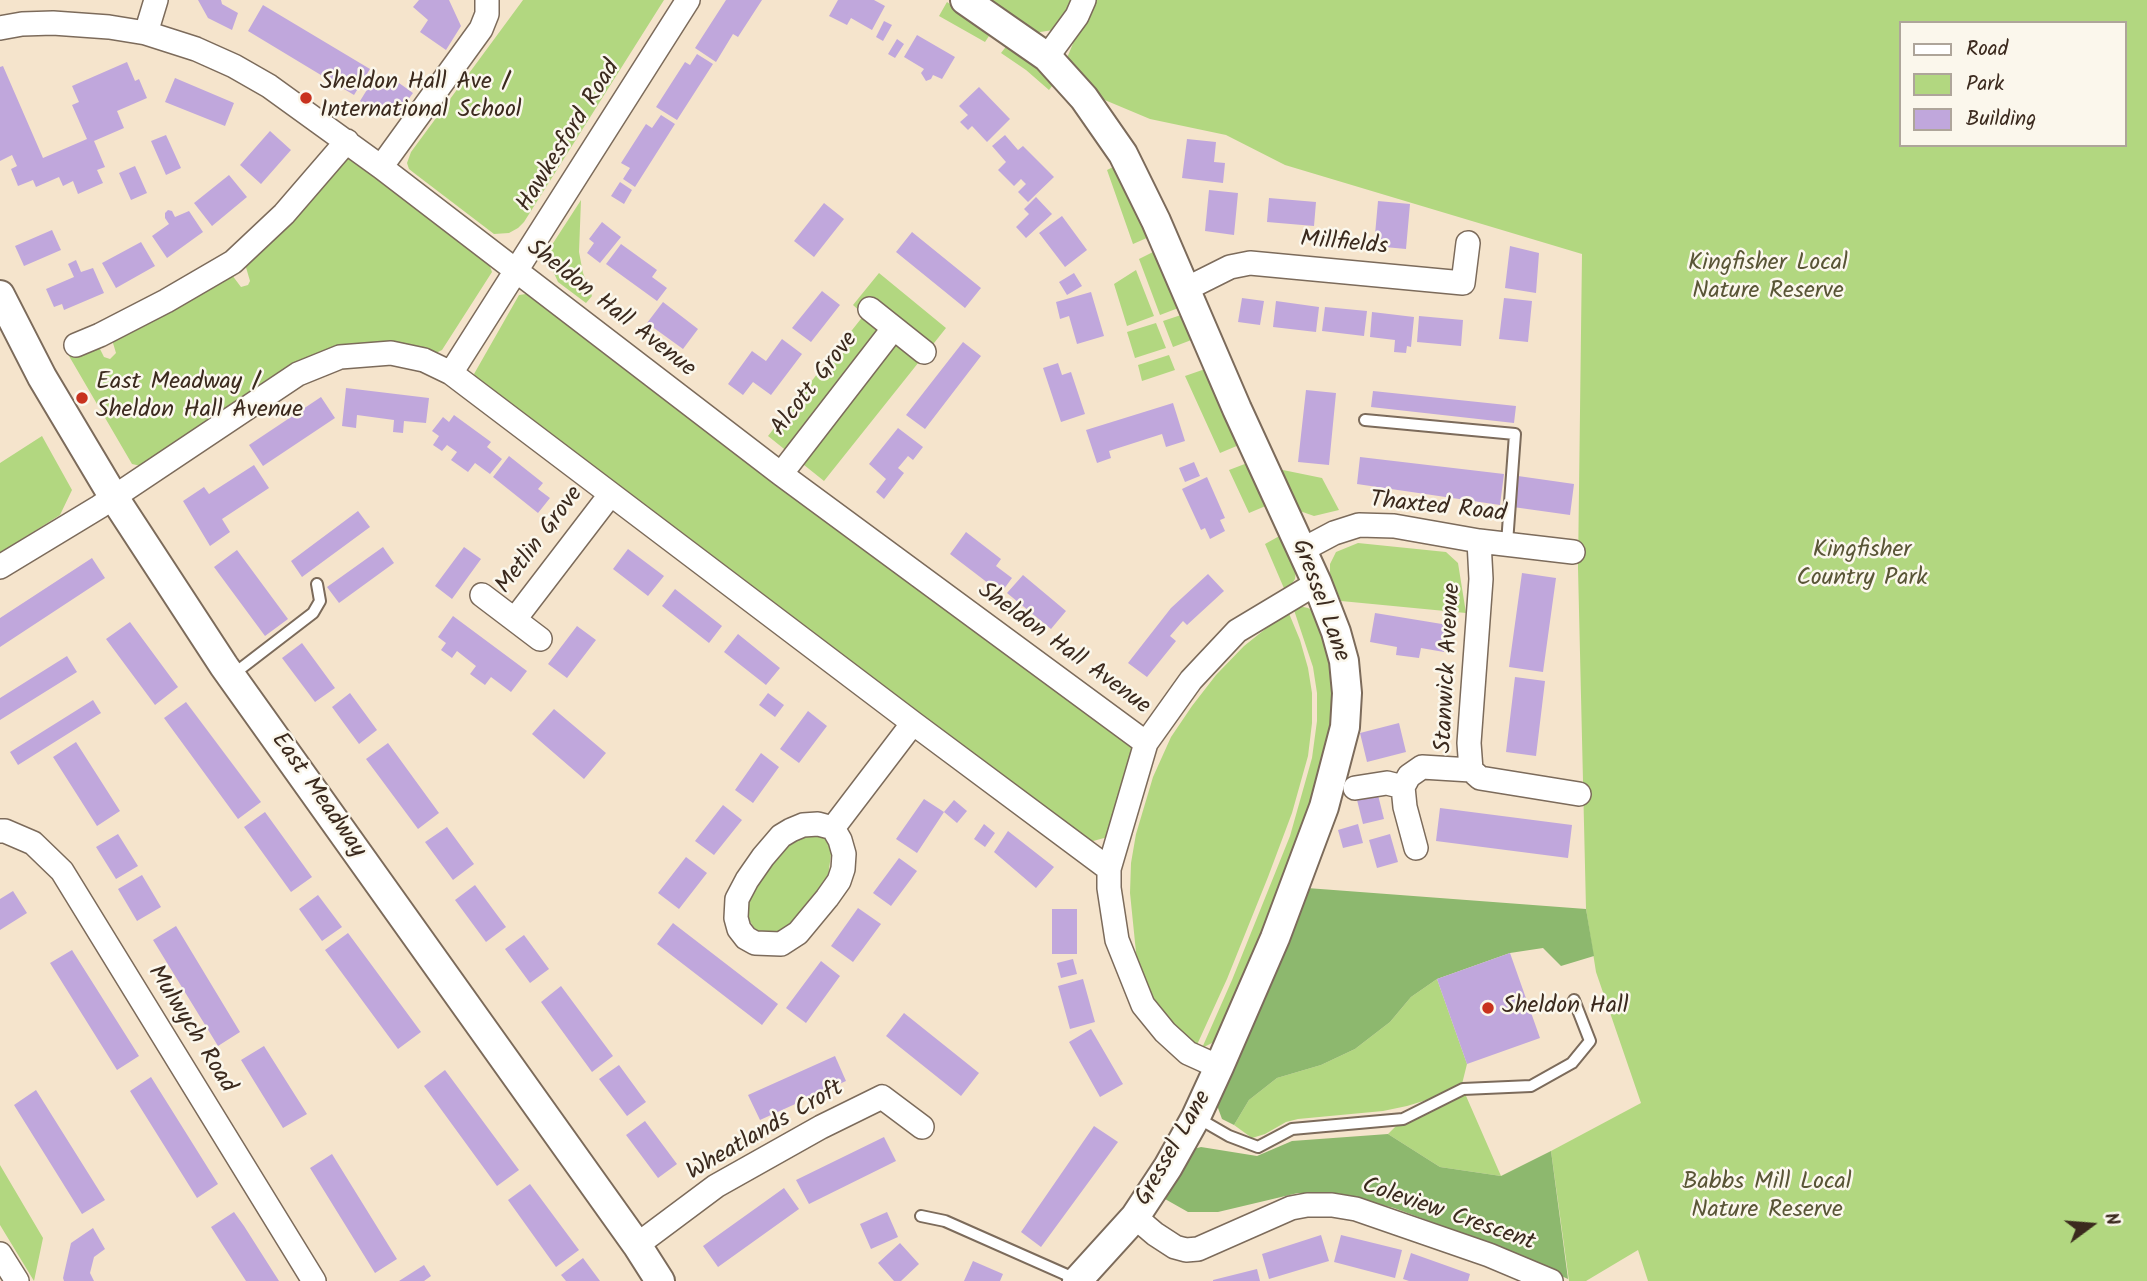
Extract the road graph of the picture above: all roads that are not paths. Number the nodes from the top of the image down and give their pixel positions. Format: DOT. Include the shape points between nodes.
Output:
graph roads {
  1 [pos="156,0"];
  2 [pos="487,0"];
  3 [pos="688,0"];
  4 [pos="965,0"];
  5 [pos="1084,0"];
  6 [pos="0,27"];
  7 [pos="146,33"];
  8 [pos="1046,57"];
  9 [pos="347,141"];
  10 [pos="381,167"];
  11 [pos="1468,243"];
  12 [pos="517,271"];
  13 [pos="1186,289"];
  14 [pos="0,295"];
  15 [pos="870,309"];
  16 [pos="893,329"];
  17 [pos="76,345"];
  18 [pos="924,352"];
  19 [pos="452,373"];
  20 [pos="1365,420"];
  21 [pos="780,474"];
  22 [pos="610,495"];
  23 [pos="113,496"];
  24 [pos="1479,541"];
  25 [pos="1507,543"];
  26 [pos="1302,550"];
  27 [pos="1573,552"];
  28 [pos="0,567"];
  29 [pos="1317,583"];
  30 [pos="317,584"];
  31 [pos="482,595"];
  32 [pos="514,619"];
  33 [pos="540,639"];
  34 [pos="232,676"];
  35 [pos="913,723"];
  36 [pos="1146,743"];
  37 [pos="1471,770"];
  38 [pos="1403,787"];
  39 [pos="1355,788"];
  40 [pos="1579,794"];
  41 [pos="833,828"];
  42 [pos="0,831"];
  43 [pos="1416,848"];
  44 [pos="1109,869"];
  45 [pos="1574,1000"];
  46 [pos="1219,1067"];
  47 [pos="1196,1117"];
  48 [pos="922,1127"];
  49 [pos="921,1216"];
  50 [pos="1135,1217"];
  51 [pos="637,1245"];
  52 [pos="0,1254"];
  53 [pos="1078,1280"];
  54 [pos="17,1281"];
  55 [pos="314,1281"];
  56 [pos="660,1281"];
  57 [pos="1551,1281"];
  1 -- 7 [label="street"];
  2 -- 10 [label="street" via="481,29"];
  3 -- 12 [label="street, Hawkesford Road"];
  4 -- 8 [label="street, Gressel Lane"];
  5 -- 8 [label="street"];
  6 -- 7 [label="street, Sheldon Hall Avenue" via="63,23"];
  7 -- 9 [label="street, Sheldon Hall Avenue" via="234,66"];
  8 -- 13 [label="street, Gressel Lane" via="1084,98 1123,154"];
  9 -- 10 [label="street, Sheldon Hall Avenue"];
  9 -- 17 [label="street" via="284,215 233,262"];
  10 -- 12 [label="street, Sheldon Hall Avenue"];
  11 -- 13 [label="street, Millfields" via="1463,282 1250,263 1230,267"];
  12 -- 19 [label="street, Hawkesford Road"];
  12 -- 21 [label="street, Sheldon Hall Avenue"];
  13 -- 26 [label="street, Gressel Lane"];
  14 -- 23 [label="street, East Meadway" via="42,377"];
  15 -- 16 [label="street"];
  16 -- 18 [label="street"];
  16 -- 21 [label="street, Alcott Grove"];
  19 -- 22 [label="street"];
  19 -- 23 [label="street" via="424,360 391,354 340,357 298,374"];
  20 -- 25 [label="lane" via="1516,434"];
  21 -- 36 [label="street, Sheldon Hall Avenue"];
  22 -- 32 [label="street, Metlin Grove"];
  22 -- 35 [label="street"];
  23 -- 28 [label="street"];
  23 -- 34 [label="street, East Meadway"];
  24 -- 25 [label="street, Thaxted Road"];
  24 -- 26 [label="street, Thaxted Road" via="1394,526 1359,525"];
  24 -- 37 [label="street, Stanwick Avenue"];
  25 -- 27 [label="street, Thaxted Road"];
  26 -- 29 [label="street, Gressel Lane"];
  29 -- 36 [label="street" via="1237,631 1191,680"];
  29 -- 46 [label="street, Gressel Lane" via="1344,661 1345,727 1324,807 1275,938"];
  30 -- 34 [label="lane" via="319,607"];
  31 -- 32 [label="street"];
  32 -- 33 [label="street"];
  34 -- 51 [label="street, East Meadway"];
  35 -- 41 [label="street"];
  35 -- 44 [label="street"];
  36 -- 44 [label="street"];
  37 -- 38 [label="street" via="1422,767"];
  37 -- 40 [label="street, Stanwick Avenue" via="1480,778"];
  38 -- 39 [label="street" via="1387,783"];
  38 -- 43 [label="street"];
  41 -- 41 [label="street" via="844,854 843,869 827,898 798,933 780,944 746,938 736,918 737,899 763,858 791,830 810,824"];
  42 -- 55 [label="street, Mulwych Road" via="33,843 62,870"];
  44 -- 46 [label="street" via="1117,940 1143,1005 1188,1053"];
  45 -- 47 [label="lane" via="1590,1041 1572,1063 1531,1086 1463,1089 1403,1119 1292,1129 1258,1147"];
  46 -- 47 [label="street, Gressel Lane"];
  47 -- 50 [label="street, Gressel Lane"];
  48 -- 51 [label="street, Wheatlands Croft" via="881,1097 716,1186"];
  49 -- 53 [label="lane" via="945,1221"];
  50 -- 53 [label="street, Gressel Lane"];
  50 -- 57 [label="street, Coleview Crescent" via="1175,1248 1186,1250 1198,1249 1291,1208 1332,1205 1489,1255"];
  51 -- 56 [label="street, East Meadway"];
  52 -- 54 [label="street"];
}
